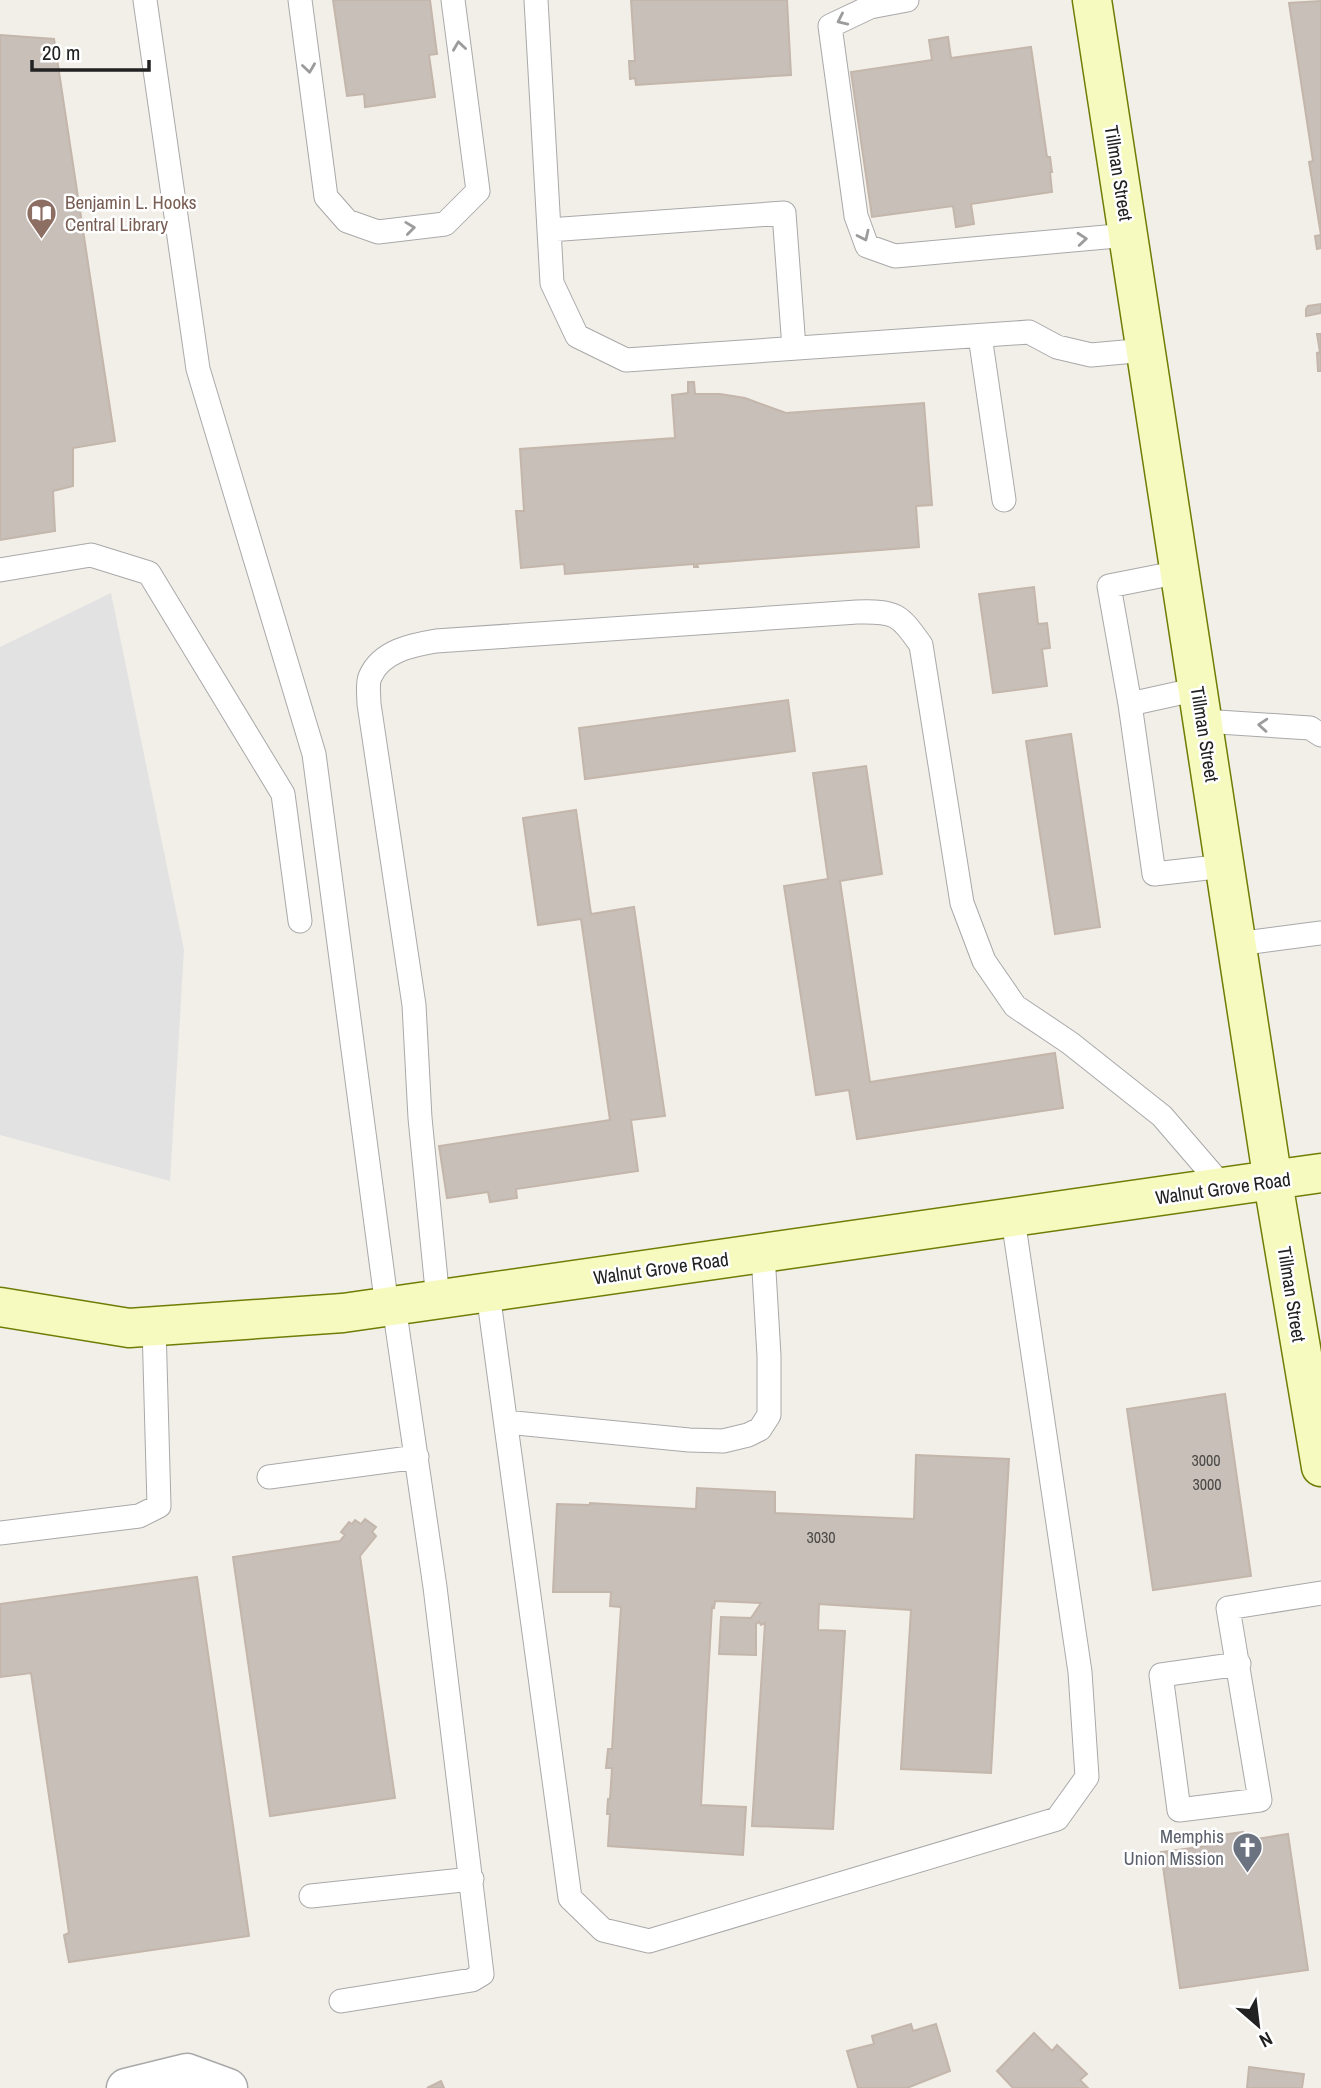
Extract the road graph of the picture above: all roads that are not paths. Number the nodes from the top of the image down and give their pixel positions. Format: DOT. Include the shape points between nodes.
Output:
graph roads {
  1 [pos="145,0"];
  2 [pos="300,0"];
  3 [pos="453,0"];
  4 [pos="536,0"];
  5 [pos="907,0"];
  6 [pos="1092,0"];
  7 [pos="549,230"];
  8 [pos="1128,235"];
  9 [pos="980,336"];
  10 [pos="794,348"];
  11 [pos="1146,350"];
  12 [pos="1004,500"];
  13 [pos="0,570"];
  14 [pos="1180,572"];
  15 [pos="1130,704"];
  16 [pos="1200,705"];
  17 [pos="1321,735"];
  18 [pos="1225,866"];
  19 [pos="300,921"];
  20 [pos="1321,933"];
  21 [pos="1237,944"];
  22 [pos="1321,1174"];
  23 [pos="1273,1182"];
  24 [pos="1224,1188"];
  25 [pos="1013,1219"];
  26 [pos="763,1254"];
  27 [pos="488,1293"];
  28 [pos="438,1300"];
  29 [pos="0,1307"];
  30 [pos="390,1307"];
  31 [pos="154,1326"];
  32 [pos="1310,1337"];
  33 [pos="506,1422"];
  34 [pos="416,1457"];
  35 [pos="1321,1466"];
  36 [pos="269,1477"];
  37 [pos="0,1533"];
  38 [pos="1321,1593"];
  39 [pos="1239,1664"];
  40 [pos="472,1879"];
  41 [pos="311,1896"];
  42 [pos="341,2001"];
  43 [pos="126,2088"];
  44 [pos="228,2088"];
  1 -- 30 [label="lane" via="198,369 314,754"];
  2 -- 3 [label="lane, one-way" via="326,197 347,221 378,232 445,224 478,191"];
  4 -- 7 [label="lane"];
  5 -- 8 [label="lane, one-way" via="870,7 830,26 856,216 867,246 895,256"];
  6 -- 8 [label="main road, Tillman Street"];
  7 -- 10 [label="lane" via="552,284 578,336 626,360"];
  7 -- 10 [label="lane" via="784,213"];
  8 -- 11 [label="main road, Tillman Street"];
  9 -- 10 [label="lane"];
  9 -- 11 [label="lane" via="1029,332 1058,347 1091,355"];
  9 -- 12 [label="lane"];
  11 -- 14 [label="main road, Tillman Street"];
  13 -- 19 [label="lane" via="91,555 149,573 283,794"];
  14 -- 15 [label="lane" via="1109,586"];
  14 -- 16 [label="main road, Tillman Street"];
  15 -- 16 [label="lane"];
  15 -- 18 [label="lane" via="1154,874"];
  17 -- 16 [label="lane, one-way" via="1310,728"];
  16 -- 18 [label="main road, Tillman Street"];
  18 -- 21 [label="main road, Tillman Street"];
  20 -- 21 [label="lane"];
  21 -- 23 [label="main road, Tillman Street"];
  22 -- 23 [label="main road, Walnut Grove Road"];
  23 -- 24 [label="main road, Walnut Grove Road"];
  23 -- 32 [label="main road, Tillman Street"];
  24 -- 25 [label="main road, Walnut Grove Road"];
  24 -- 28 [label="lane" via="1162,1116 1016,1006 984,961 962,904 921,645 905,621 886,611 858,612 408,645 384,659 370,677 369,704 414,1005"];
  25 -- 26 [label="main road, Walnut Grove Road"];
  25 -- 33 [label="lane" via="1083,1711 1087,1777 1057,1819 649,1941 603,1930 570,1898"];
  26 -- 27 [label="main road, Walnut Grove Road"];
  26 -- 33 [label="lane" via="769,1415 760,1429 712,1441"];
  27 -- 28 [label="main road, Walnut Grove Road"];
  27 -- 33 [label="lane"];
  28 -- 30 [label="main road, Walnut Grove Road"];
  29 -- 31 [label="main road, Walnut Grove Road" via="129,1328"];
  30 -- 31 [label="main road, Walnut Grove Road"];
  30 -- 34 [label="lane"];
  31 -- 37 [label="lane" via="159,1506 139,1516"];
  32 -- 35 [label="main road, Tillman Street"];
  34 -- 36 [label="lane"];
  34 -- 40 [label="lane"];
  38 -- 39 [label="lane" via="1228,1608"];
  39 -- 39 [label="lane" via="1260,1800 1179,1810 1161,1675"];
  40 -- 41 [label="lane"];
  40 -- 42 [label="lane" via="482,1974 472,1980"];
  43 -- 44 [label="street" via="187,2073"];
}
